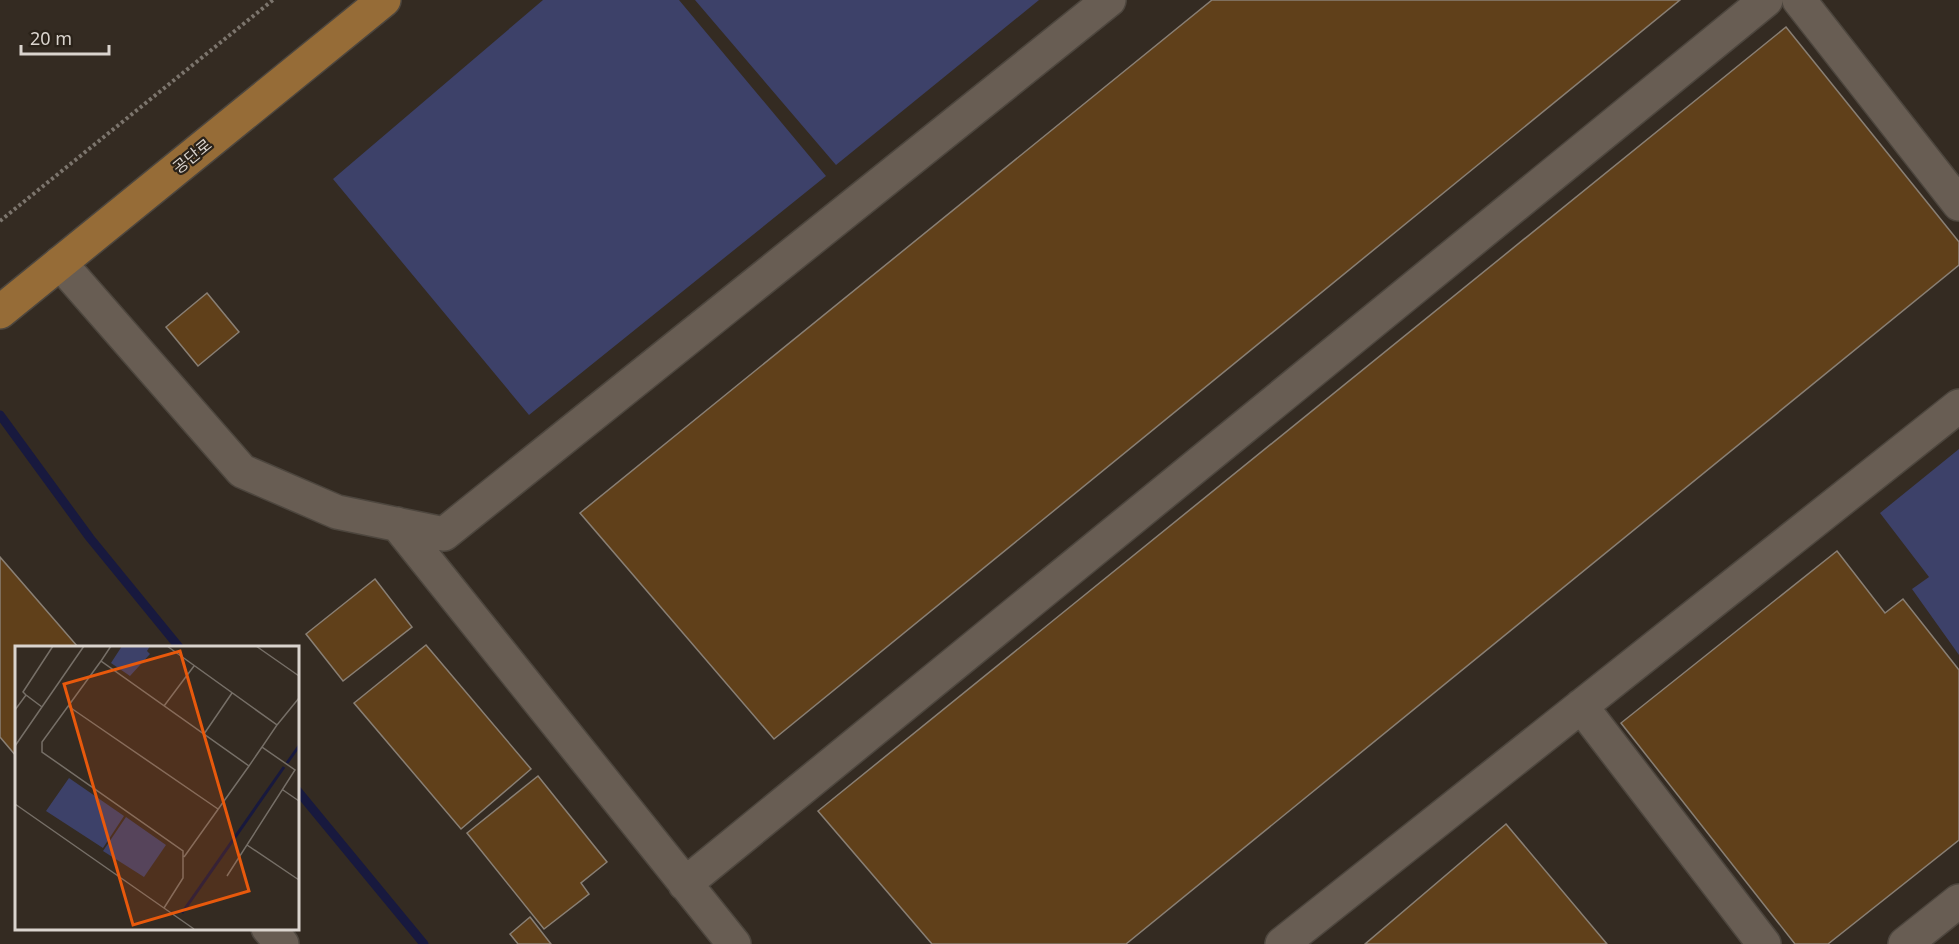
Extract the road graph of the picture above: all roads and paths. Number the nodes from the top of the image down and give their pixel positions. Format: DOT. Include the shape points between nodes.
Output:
graph roads {
  1 [pos="273,0"];
  2 [pos="384,0"];
  3 [pos="1109,0"];
  4 [pos="1766,0"];
  5 [pos="1799,0"];
  6 [pos="1959,204"];
  7 [pos="0,221"];
  8 [pos="60,263"];
  9 [pos="0,312"];
  10 [pos="1959,406"];
  11 [pos="397,524"];
  12 [pos="1581,706"];
  13 [pos="685,884"];
  14 [pos="1959,901"];
  15 [pos="270,929"];
  16 [pos="282,944"];
  17 [pos="734,944"];
  18 [pos="1282,944"];
  19 [pos="1764,944"];
  20 [pos="1905,944"];
  1 -- 7 [label="path"];
  2 -- 8 [label="main road, 공단로"];
  3 -- 11 [label="lane" via="444,534"];
  4 -- 13 [label="lane"];
  5 -- 6 [label="lane"];
  8 -- 9 [label="main road, 공단로"];
  8 -- 11 [label="lane" via="242,471 337,512"];
  10 -- 12 [label="lane"];
  11 -- 13 [label="lane"];
  12 -- 18 [label="lane"];
  12 -- 19 [label="lane"];
  13 -- 17 [label="lane"];
  14 -- 20 [label="lane"];
  15 -- 16 [label="lane"];
}
